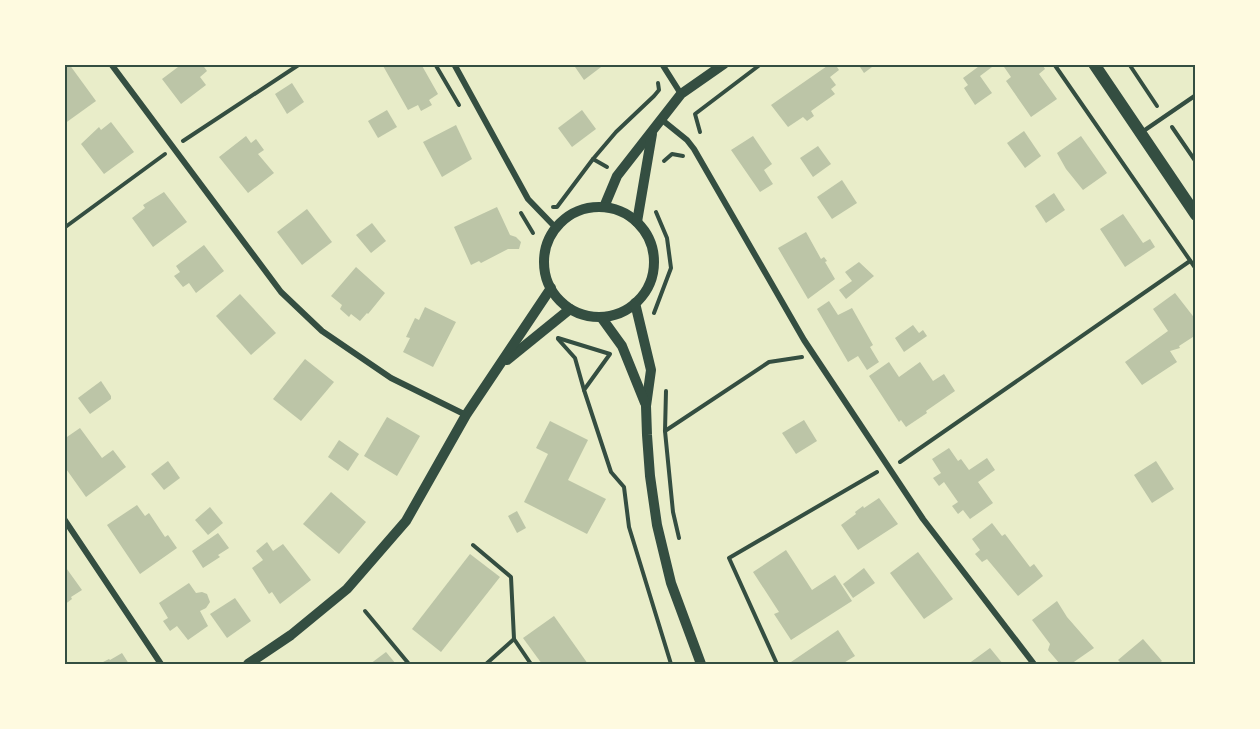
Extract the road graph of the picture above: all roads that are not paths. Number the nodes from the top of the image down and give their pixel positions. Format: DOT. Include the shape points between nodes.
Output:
graph roads {
  1 [pos="111,64"];
  2 [pos="454,64"];
  3 [pos="662,64"];
  4 [pos="724,64"];
  5 [pos="1094,64"];
  6 [pos="681,94"];
  7 [pos="1196,95"];
  8 [pos="661,118"];
  9 [pos="653,130"];
  10 [pos="1140,134"];
  11 [pos="604,207"];
  12 [pos="1196,215"];
  13 [pos="637,222"];
  14 [pos="556,228"];
  15 [pos="550,288"];
  16 [pos="635,303"];
  17 [pos="570,309"];
  18 [pos="601,317"];
  19 [pos="497,368"];
  20 [pos="646,406"];
  21 [pos="466,415"];
  22 [pos="64,519"];
  23 [pos="161,664"];
  24 [pos="248,664"];
  25 [pos="701,664"];
  26 [pos="1034,664"];
  1 -- 21 [label="street" via="281,292 322,331 391,378"];
  2 -- 14 [label="street" via="528,199"];
  3 -- 6 [label="street"];
  4 -- 6 [label="street"];
  5 -- 10 [label="main road"];
  6 -- 8 [label="street"];
  7 -- 10 [label="lane"];
  8 -- 9 [label="street"];
  8 -- 26 [label="street" via="694,149 804,340 923,519"];
  9 -- 11 [label="street" via="617,176"];
  9 -- 13 [label="street"];
  10 -- 12 [label="main road"];
  11 -- 13 [label="street"];
  11 -- 14 [label="street" via="577,212"];
  13 -- 16 [label="street" via="648,236 653,272 647,289"];
  14 -- 15 [label="street" via="549,239 544,264"];
  15 -- 17 [label="street"];
  15 -- 19 [label="street"];
  16 -- 18 [label="street" via="619,313"];
  16 -- 20 [label="street" via="651,370"];
  17 -- 18 [label="street"];
  17 -- 19 [label="street"];
  18 -- 20 [label="street" via="622,346"];
  19 -- 21 [label="street"];
  20 -- 25 [label="street" via="657,525 671,583"];
  21 -- 24 [label="street" via="406,520 347,589"];
  22 -- 23 [label="street"];
}
